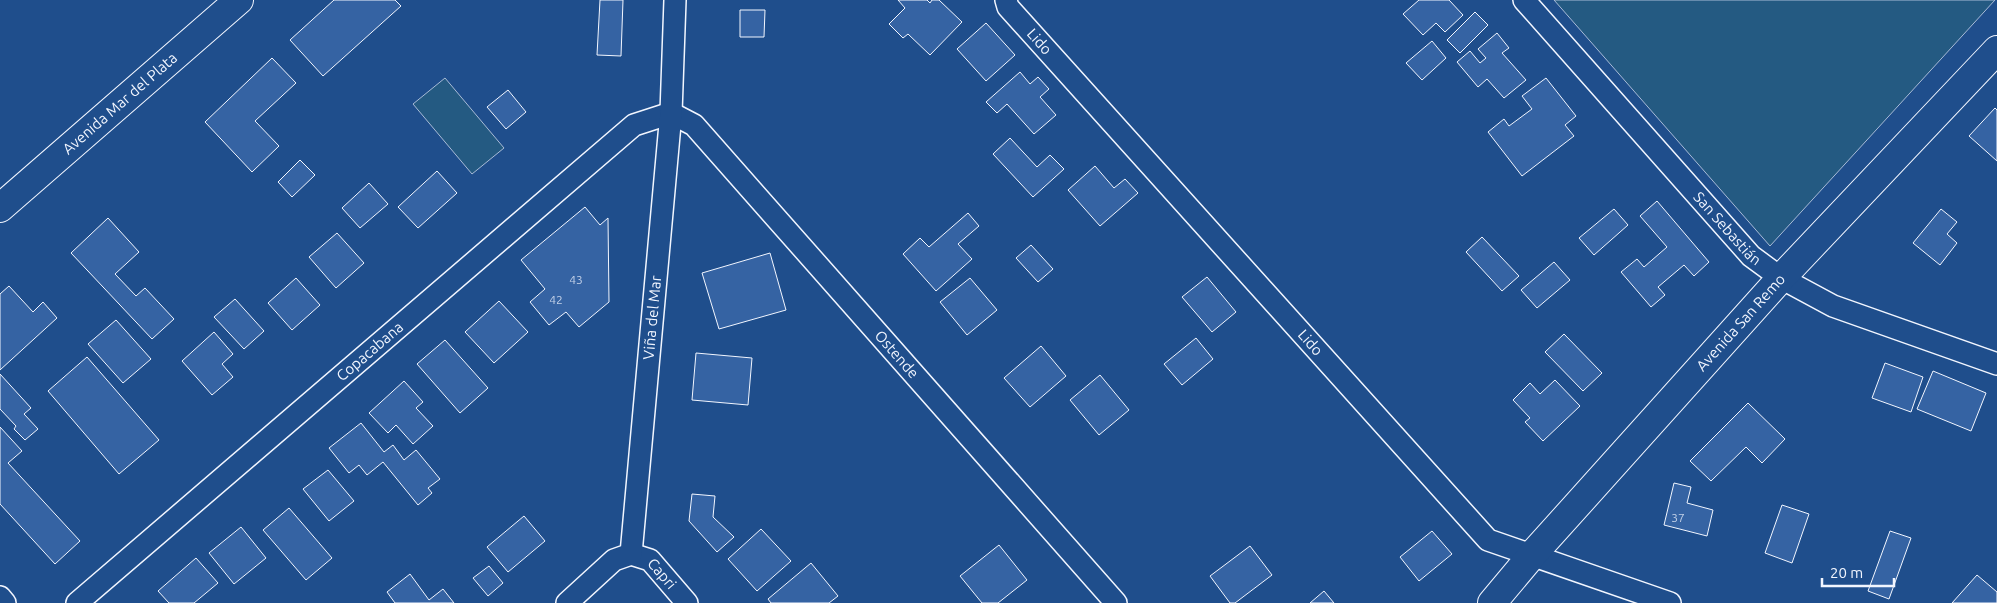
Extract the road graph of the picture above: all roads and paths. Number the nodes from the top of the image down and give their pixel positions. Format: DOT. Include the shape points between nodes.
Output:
graph roads {
  1 [pos="240,0"];
  2 [pos="674,0"];
  3 [pos="1006,0"];
  4 [pos="1524,0"];
  5 [pos="1997,50"];
  6 [pos="671,113"];
  7 [pos="0,208"];
  8 [pos="1781,278"];
  9 [pos="1997,364"];
  10 [pos="631,554"];
  11 [pos="1533,554"];
  12 [pos="0,597"];
  13 [pos="5,603"];
  14 [pos="77,603"];
  15 [pos="567,603"];
  16 [pos="687,603"];
  17 [pos="1116,603"];
  18 [pos="1492,603"];
  19 [pos="1670,603"];
  1 -- 7 [label="street, Avenida Mar del Plata"];
  2 -- 6 [label="street, Viña del Mar"];
  3 -- 11 [label="street, Lido" via="1008,7 1488,540"];
  4 -- 8 [label="street, San Sebastián" via="1751,256"];
  5 -- 8 [label="street, Avenida San Remo"];
  6 -- 10 [label="street, Viña del Mar"];
  6 -- 14 [label="street, Copacabana" via="634,125"];
  6 -- 17 [label="street, Ostende" via="694,124"];
  8 -- 9 [label="street, San Sebastián" via="1833,306"];
  8 -- 11 [label="street, Avenida San Remo"];
  10 -- 15 [label="street" via="614,560"];
  10 -- 16 [label="street, Capri" via="650,560"];
  11 -- 18 [label="street, Avenida San Remo"];
  11 -- 19 [label="street, Lido"];
  12 -- 13 [label="street"];
}
